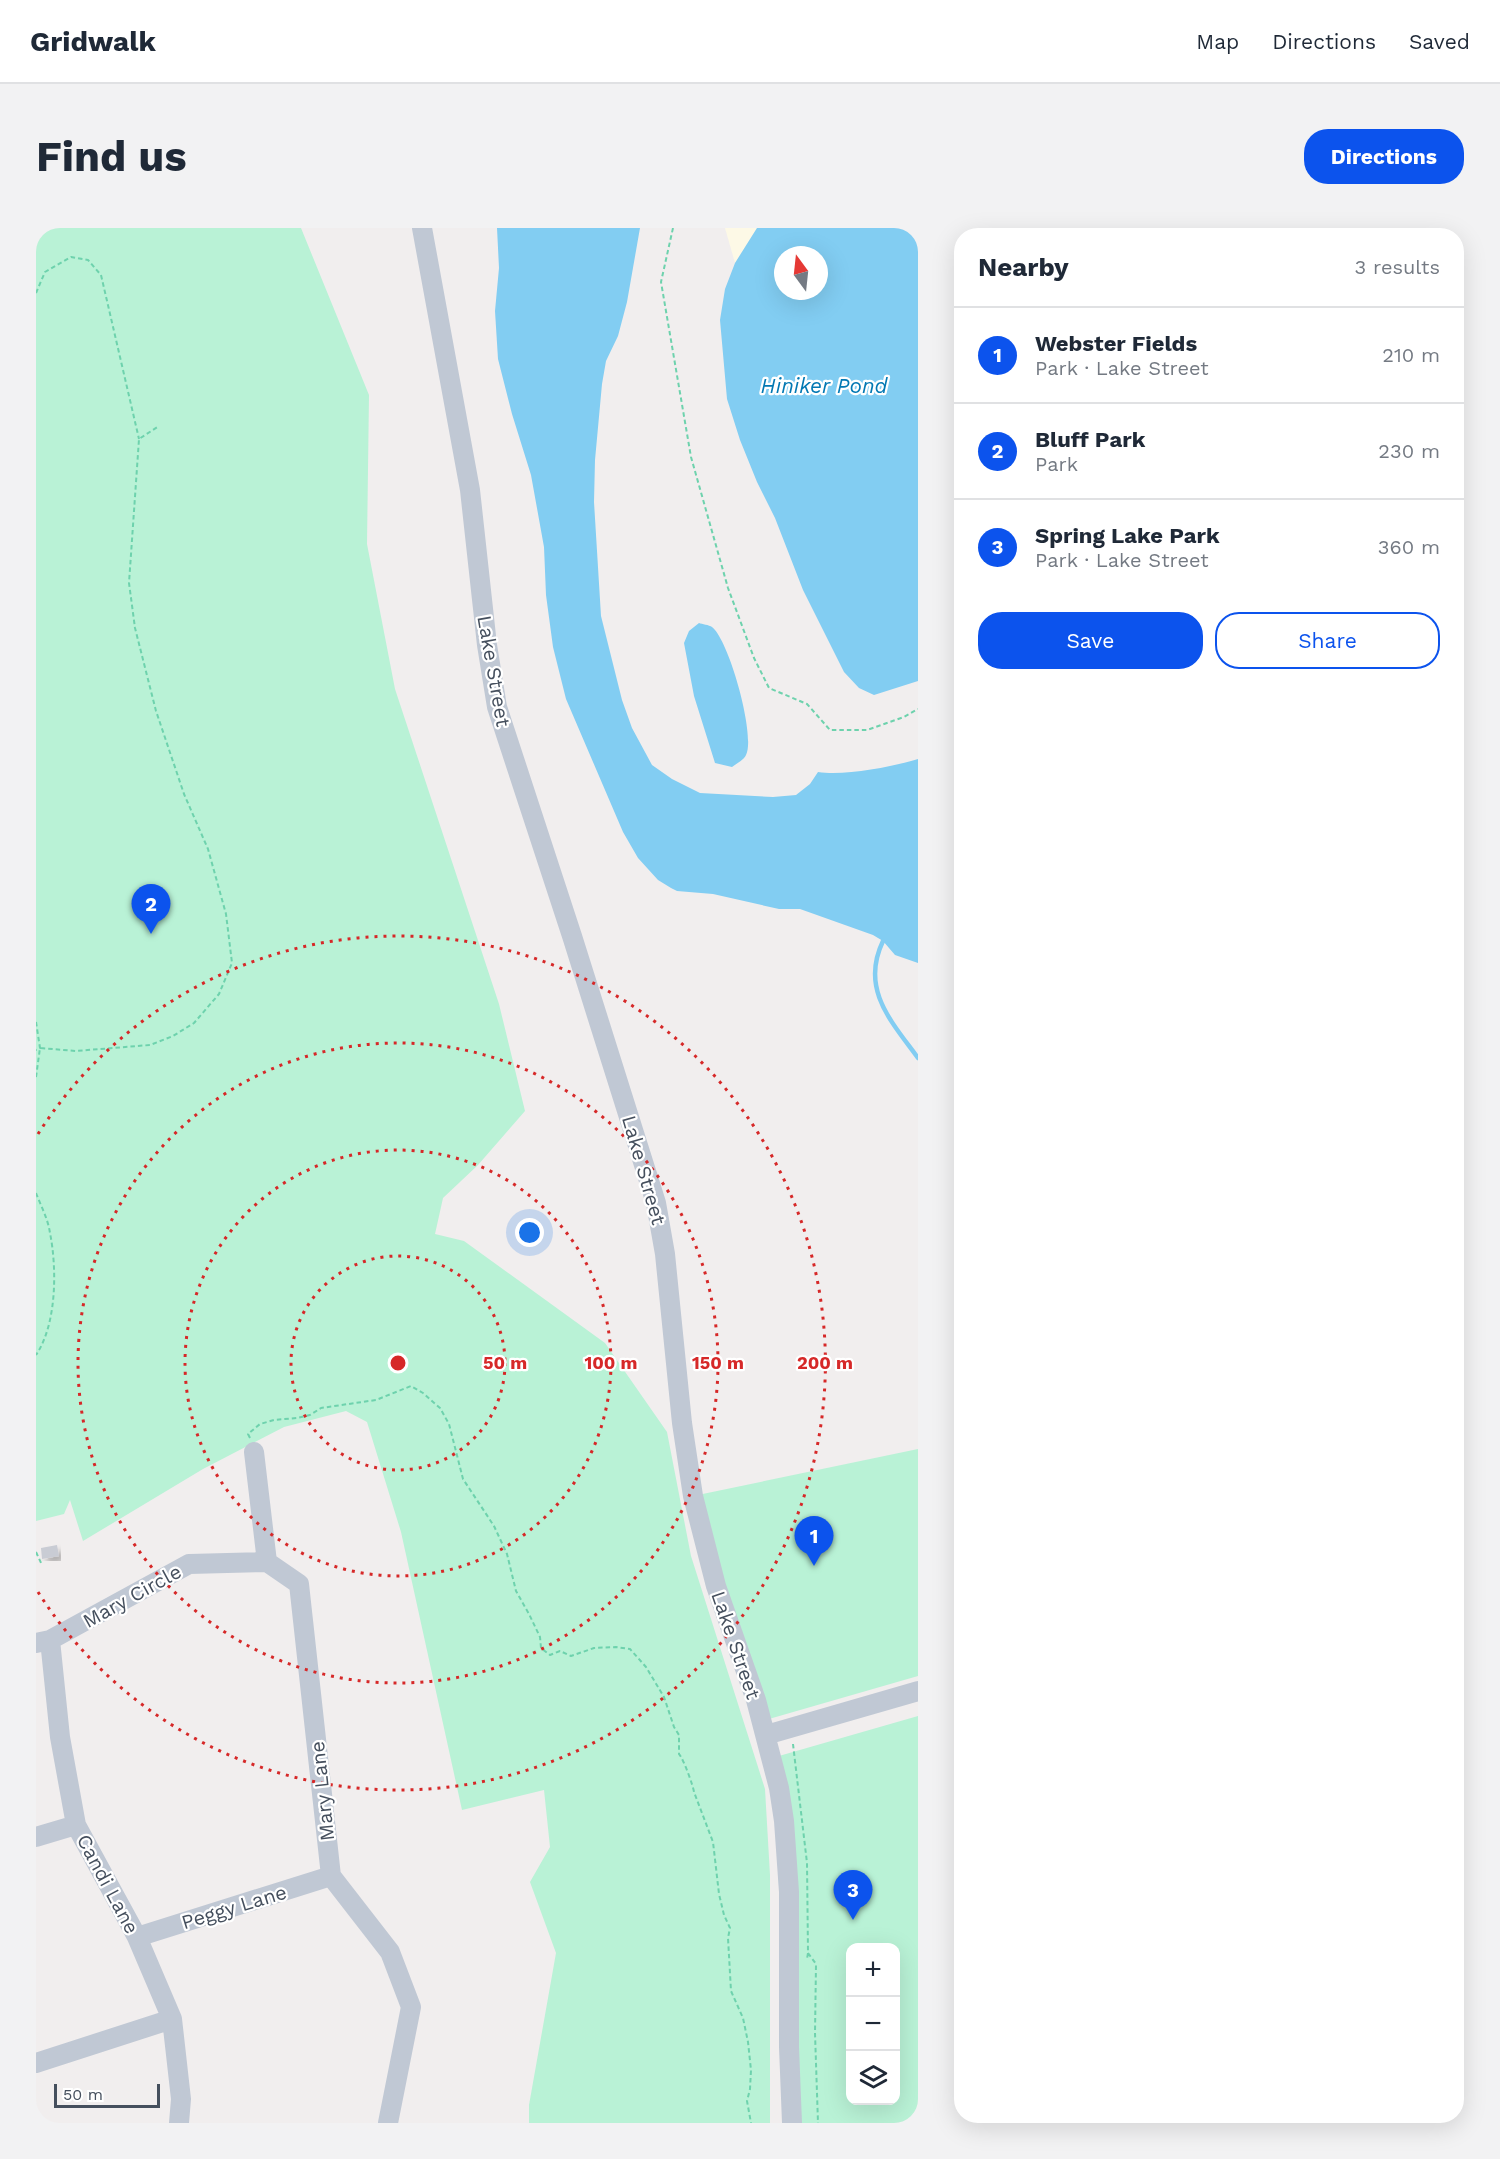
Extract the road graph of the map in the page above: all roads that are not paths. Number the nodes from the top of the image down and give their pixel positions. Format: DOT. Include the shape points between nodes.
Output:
graph roads {
  1 [pos="422,228"];
  2 [pos="254,1452"];
  3 [pos="267,1562"];
  4 [pos="43,1641"];
  5 [pos="918,1691"];
  6 [pos="766,1735"];
  7 [pos="76,1826"];
  8 [pos="36,1837"];
  9 [pos="331,1876"];
  10 [pos="137,1937"];
  11 [pos="172,2019"];
  12 [pos="36,2062"];
  13 [pos="179,2123"];
  14 [pos="388,2123"];
  15 [pos="792,2123"];
  1 -- 6 [label="street, Lake Street" via="470,490 497,707 656,1203 693,1496 716,1586"];
  2 -- 3 [label="street"];
  3 -- 4 [label="street, Mary Circle" via="189,1564"];
  3 -- 9 [label="street, Mary Lane" via="299,1584"];
  4 -- 7 [label="street, Candi Lane"];
  5 -- 6 [label="street"];
  6 -- 15 [label="street, Lake Street" via="779,1788 787,1850"];
  7 -- 8 [label="street"];
  7 -- 10 [label="street, Candi Lane"];
  9 -- 10 [label="street, Peggy Lane"];
  9 -- 14 [label="street" via="390,1952 411,2007"];
  10 -- 11 [label="street, Candi Lane"];
  11 -- 12 [label="street"];
  11 -- 13 [label="street, Candi Lane" via="181,2099"];
}
